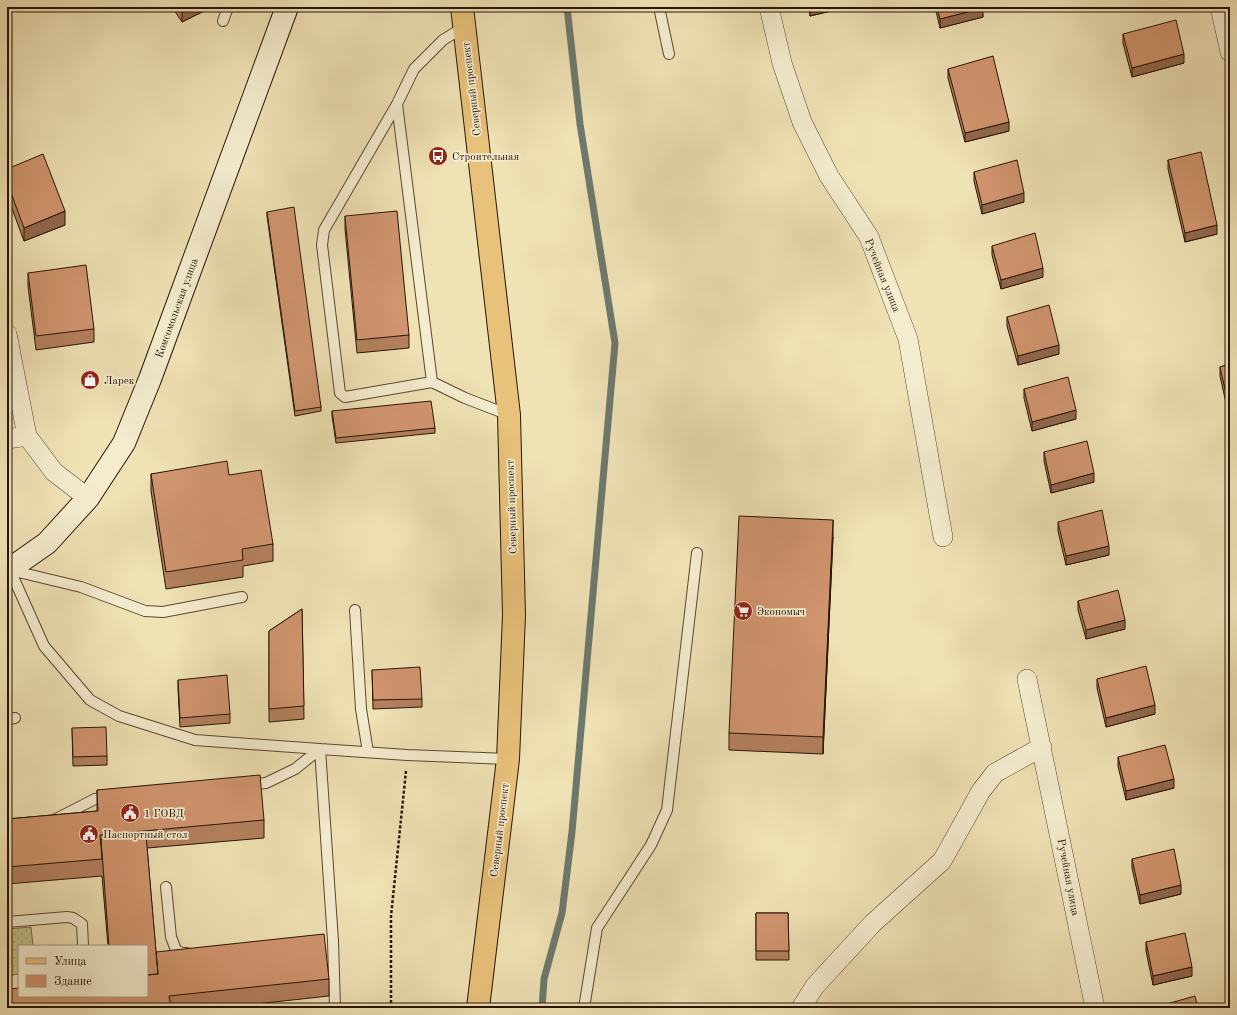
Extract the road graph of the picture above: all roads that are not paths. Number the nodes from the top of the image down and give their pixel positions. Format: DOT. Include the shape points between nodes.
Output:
graph roads {
  1 [pos="228,7"];
  2 [pos="287,7"];
  3 [pos="659,7"];
  4 [pos="769,7"];
  5 [pos="1220,7"];
  6 [pos="460,16"];
  7 [pos="223,21"];
  8 [pos="1230,52"];
  9 [pos="669,54"];
  10 [pos="397,104"];
  11 [pos="7,334"];
  12 [pos="432,382"];
  13 [pos="509,415"];
  14 [pos="27,436"];
  15 [pos="7,439"];
  16 [pos="88,498"];
  17 [pos="943,537"];
  18 [pos="697,553"];
  19 [pos="8,571"];
  20 [pos="242,597"];
  21 [pos="355,610"];
  22 [pos="1027,679"];
  23 [pos="1042,747"];
  24 [pos="320,749"];
  25 [pos="368,752"];
  26 [pos="508,759"];
  27 [pos="235,786"];
  28 [pos="118,797"];
  29 [pos="45,821"];
  30 [pos="166,887"];
  31 [pos="7,922"];
  32 [pos="83,945"];
  33 [pos="198,952"];
  34 [pos="335,1008"];
  35 [pos="478,1008"];
  36 [pos="584,1008"];
  37 [pos="801,1008"];
  38 [pos="1095,1008"];
  1 -- 7 [label="lane"];
  2 -- 16 [label="main road, Комсомольская улица" via="150,379 124,443"];
  3 -- 9 [label="lane"];
  4 -- 17 [label="street, Ручейная улица" via="782,63 802,122 829,176 869,237 908,339"];
  5 -- 8 [label="street"];
  6 -- 10 [label="lane" via="443,40 414,69"];
  6 -- 13 [label="main road, Северный проспект"];
  10 -- 12 [label="lane"];
  10 -- 12 [label="lane" via="324,230 322,245 340,393 345,397"];
  11 -- 14 [label="street"];
  12 -- 13 [label="lane"];
  13 -- 26 [label="main road, Северный проспект" via="514,615"];
  14 -- 15 [label="street"];
  14 -- 16 [label="street" via="54,472"];
  16 -- 19 [label="main road, Комсомольская улица" via="47,544"];
  18 -- 36 [label="lane" via="667,810 651,844 597,928"];
  19 -- 20 [label="lane" via="81,587 145,611 163,612"];
  19 -- 24 [label="lane" via="44,646 90,700 119,716 195,740"];
  21 -- 25 [label="lane" via="361,709"];
  22 -- 23 [label="street, Ручейная улица"];
  23 -- 37 [label="street" via="995,773 981,791 942,861 873,923 815,986"];
  23 -- 38 [label="street, Ручейная улица"];
  24 -- 25 [label="lane"];
  24 -- 27 [label="lane" via="295,769 266,783"];
  24 -- 34 [label="lane" via="329,942"];
  25 -- 26 [label="lane"];
  26 -- 35 [label="main road, Северный проспект"];
  28 -- 29 [label="lane" via="95,799 53,820"];
  30 -- 33 [label="lane" via="171,937 176,950 182,953"];
  31 -- 32 [label="lane" via="73,918 82,924"];
}
